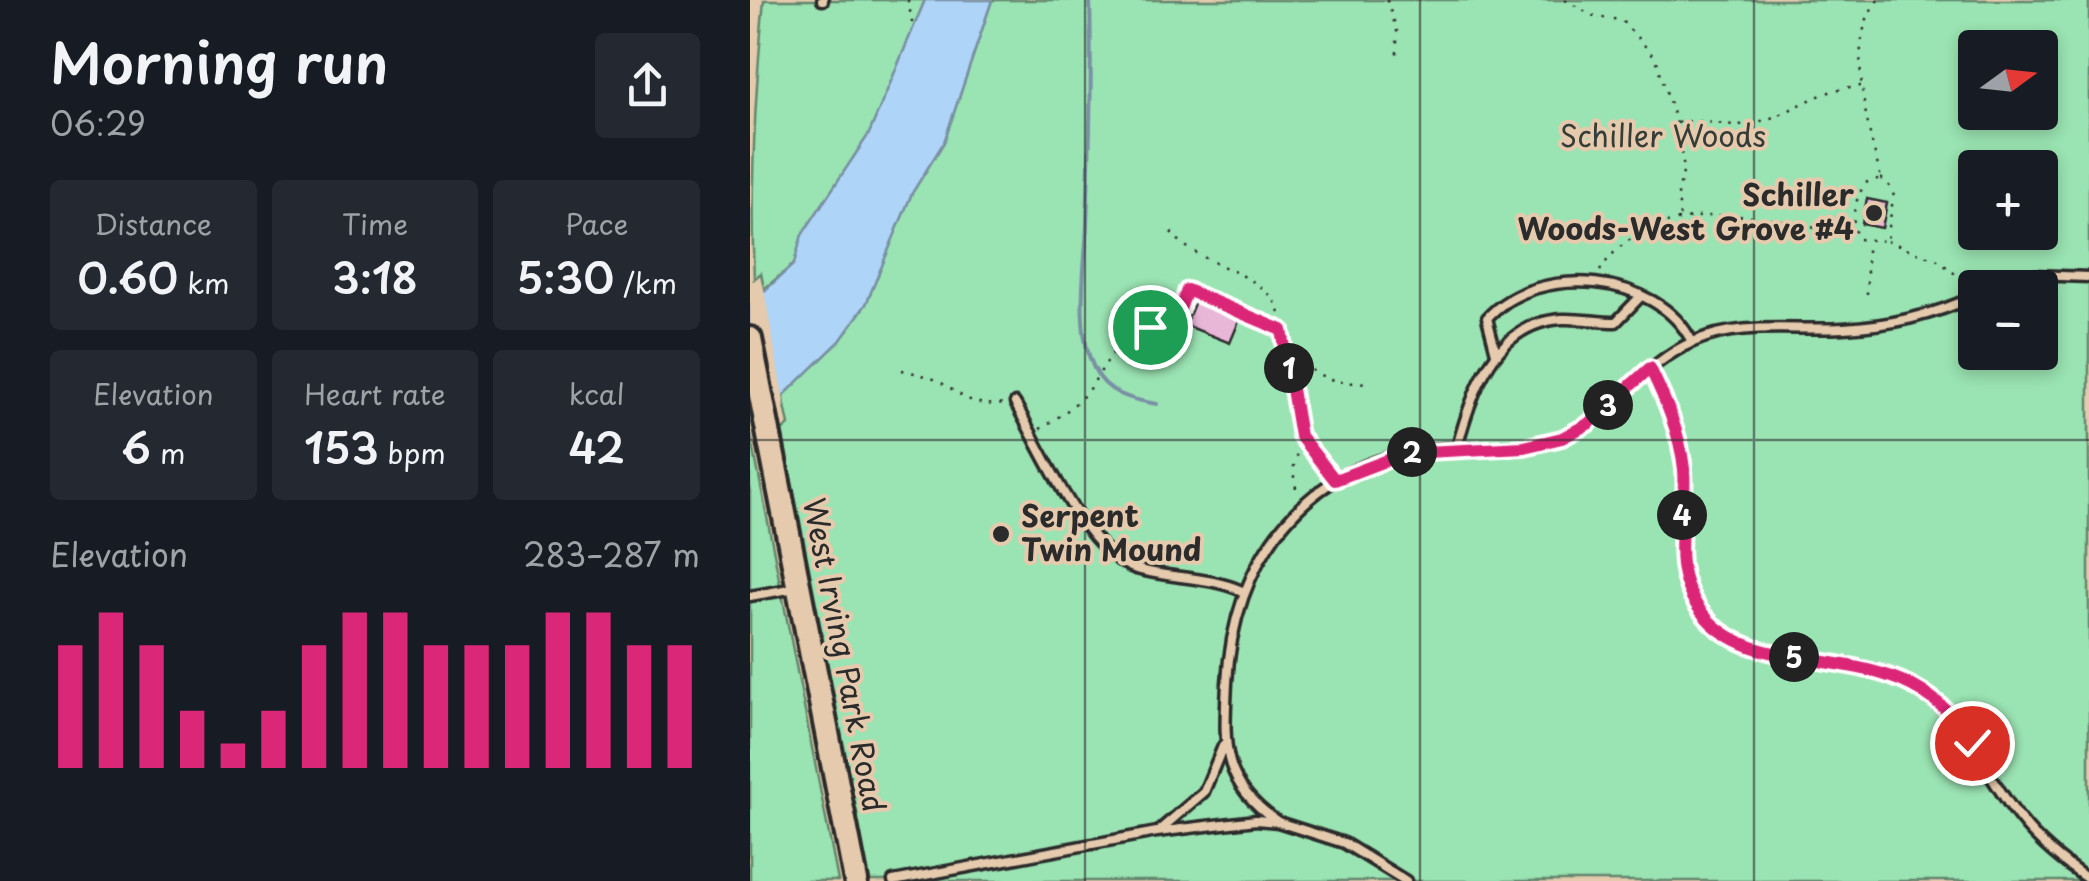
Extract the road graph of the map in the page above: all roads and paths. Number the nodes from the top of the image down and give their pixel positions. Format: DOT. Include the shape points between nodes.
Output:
graph roads {
  1 [pos="908,0"];
  2 [pos="1387,0"];
  3 [pos="1565,0"];
  4 [pos="1878,0"];
  5 [pos="913,28"];
  6 [pos="1397,57"];
  7 [pos="1861,86"];
  8 [pos="1676,124"];
  9 [pos="1882,178"];
  10 [pos="1680,221"];
  11 [pos="1853,228"];
  12 [pos="1171,232"];
  13 [pos="1888,241"];
  14 [pos="1868,242"];
  15 [pos="2058,276"];
  16 [pos="2089,277"];
  17 [pos="1958,278"];
  18 [pos="1593,283"];
  19 [pos="1867,294"];
  20 [pos="1640,297"];
  21 [pos="1958,299"];
  22 [pos="1282,330"];
  23 [pos="750,339"];
  24 [pos="1692,342"];
  25 [pos="1287,350"];
  26 [pos="1496,353"];
  27 [pos="1650,368"];
  28 [pos="902,370"];
  29 [pos="1370,382"];
  30 [pos="1015,402"];
  31 [pos="1033,434"];
  32 [pos="1300,436"];
  33 [pos="1457,447"];
  34 [pos="1335,480"];
  35 [pos="1296,488"];
  36 [pos="800,586"];
  37 [pos="1242,591"];
  38 [pos="750,596"];
  39 [pos="1224,742"];
  40 [pos="1278,822"];
  41 [pos="1157,832"];
  42 [pos="2089,880"];
  43 [pos="856,881"];
  44 [pos="893,881"];
  45 [pos="1406,881"];
  1 -- 5 [label="path"];
  2 -- 6 [label="path"];
  3 -- 8 [label="path" via="1595,17 1621,20 1656,58"];
  4 -- 7 [label="path" via="1860,61"];
  7 -- 8 [label="path" via="1832,87 1782,114 1746,124"];
  7 -- 9 [label="path"];
  8 -- 10 [label="path" via="1684,169"];
  9 -- 11 [label="path" via="1865,182"];
  9 -- 13 [label="path" via="1894,191"];
  10 -- 11 [label="path" via="1765,218 1835,232"];
  10 -- 18 [label="path" via="1628,239"];
  11 -- 14 [label="path"];
  12 -- 22 [label="path" via="1268,294"];
  13 -- 14 [label="path"];
  13 -- 17 [label="path" via="1938,260"];
  14 -- 19 [label="path"];
  15 -- 16 [label="lane"];
  18 -- 20 [label="lane"];
  18 -- 26 [label="lane" via="1543,285 1501,304 1487,318"];
  20 -- 24 [label="lane" via="1670,311"];
  20 -- 26 [label="lane" via="1616,322 1558,319"];
  21 -- 24 [label="lane" via="1887,323 1744,330"];
  22 -- 25 [label="path"];
  22 -- 31 [label="path" via="1187,290 1172,331 1150,327 1121,342 1087,392"];
  23 -- 36 [label="main road, West Irving Park Road"];
  24 -- 27 [label="lane"];
  25 -- 29 [label="path" via="1332,381"];
  25 -- 32 [label="path"];
  26 -- 33 [label="lane" via="1476,385"];
  27 -- 33 [label="lane" via="1588,424 1562,438 1524,447"];
  27 -- 42 [label="lane" via="1680,443 1682,573 1713,626 1757,649 1865,666 1912,686 1964,730 2029,830"];
  28 -- 30 [label="path" via="938,381 962,401"];
  30 -- 31 [label="lane"];
  31 -- 37 [label="lane" via="1089,531 1119,561"];
  32 -- 34 [label="path"];
  32 -- 35 [label="path" via="1292,472"];
  33 -- 34 [label="lane" via="1406,453"];
  34 -- 37 [label="lane" via="1274,535"];
  36 -- 38 [label="lane"];
  36 -- 43 [label="main road, West Irving Park Road"];
  37 -- 39 [label="lane" via="1231,639"];
  39 -- 40 [label="lane" via="1234,778"];
  39 -- 41 [label="lane" via="1204,792"];
  40 -- 41 [label="lane"];
  40 -- 45 [label="lane" via="1344,844"];
  41 -- 44 [label="lane"];
}
